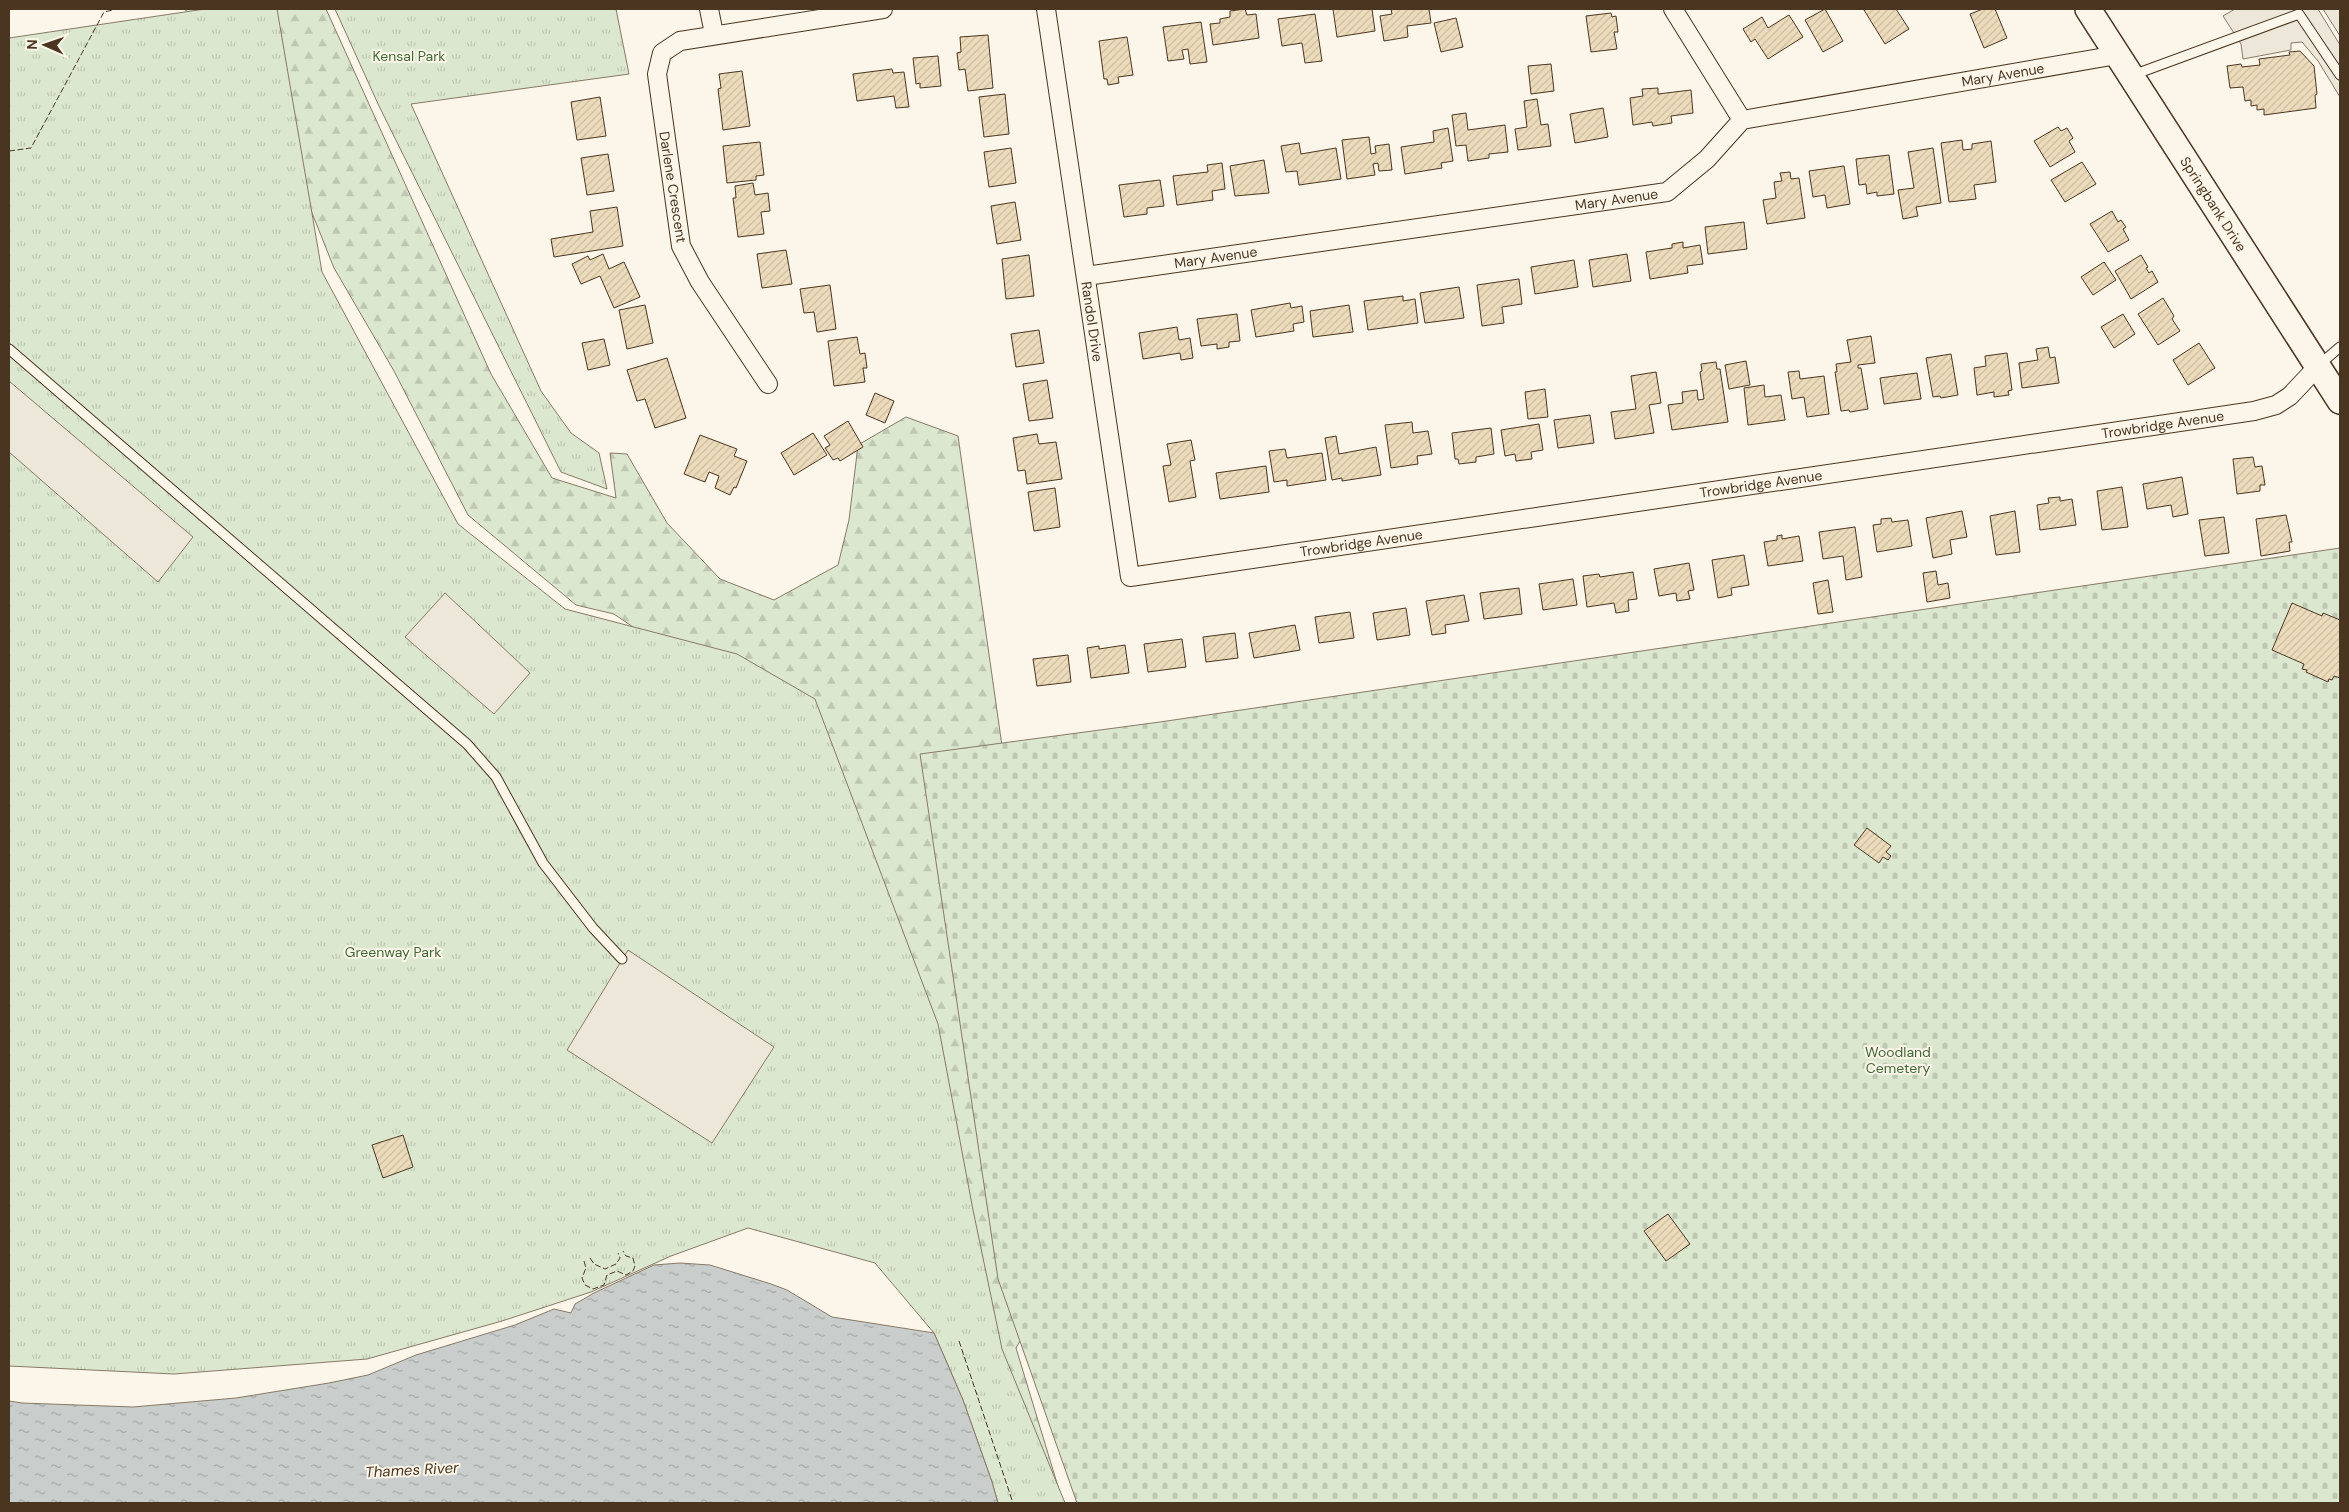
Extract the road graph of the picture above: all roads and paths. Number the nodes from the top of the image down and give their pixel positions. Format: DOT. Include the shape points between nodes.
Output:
graph roads {
  1 [pos="709,9"];
  2 [pos="883,9"];
  3 [pos="1046,9"];
  4 [pos="1673,9"];
  5 [pos="2088,9"];
  6 [pos="714,34"];
  7 [pos="2117,54"];
  8 [pos="2340,75"];
  9 [pos="2130,76"];
  10 [pos="1742,120"];
  11 [pos="1086,276"];
  12 [pos="2340,347"];
  13 [pos="9,349"];
  14 [pos="2319,365"];
  15 [pos="768,384"];
  16 [pos="2340,401"];
  17 [pos="1188,570"];
  18 [pos="622,959"];
  1 -- 6 [label="street"];
  2 -- 6 [label="street, Darlene Crescent"];
  3 -- 11 [label="street, Randol Drive"];
  4 -- 10 [label="street"];
  5 -- 7 [label="main road, Springbank Drive"];
  6 -- 15 [label="street, Darlene Crescent" via="680,41 662,53 656,74 681,246 700,282"];
  7 -- 9 [label="main road, Springbank Drive"];
  7 -- 10 [label="street, Mary Avenue"];
  8 -- 9 [label="lane" via="2299,14"];
  9 -- 14 [label="main road, Springbank Drive"];
  10 -- 11 [label="street, Mary Avenue" via="1707,159 1667,192"];
  11 -- 17 [label="street, Randol Drive" via="1130,577"];
  12 -- 14 [label="lane"];
  13 -- 18 [label="lane" via="467,744 496,777 543,863 593,928"];
  14 -- 16 [label="main road, Springbank Drive"];
  14 -- 17 [label="street, Trowbridge Avenue" via="2290,396 2276,405 2254,411"];
}
